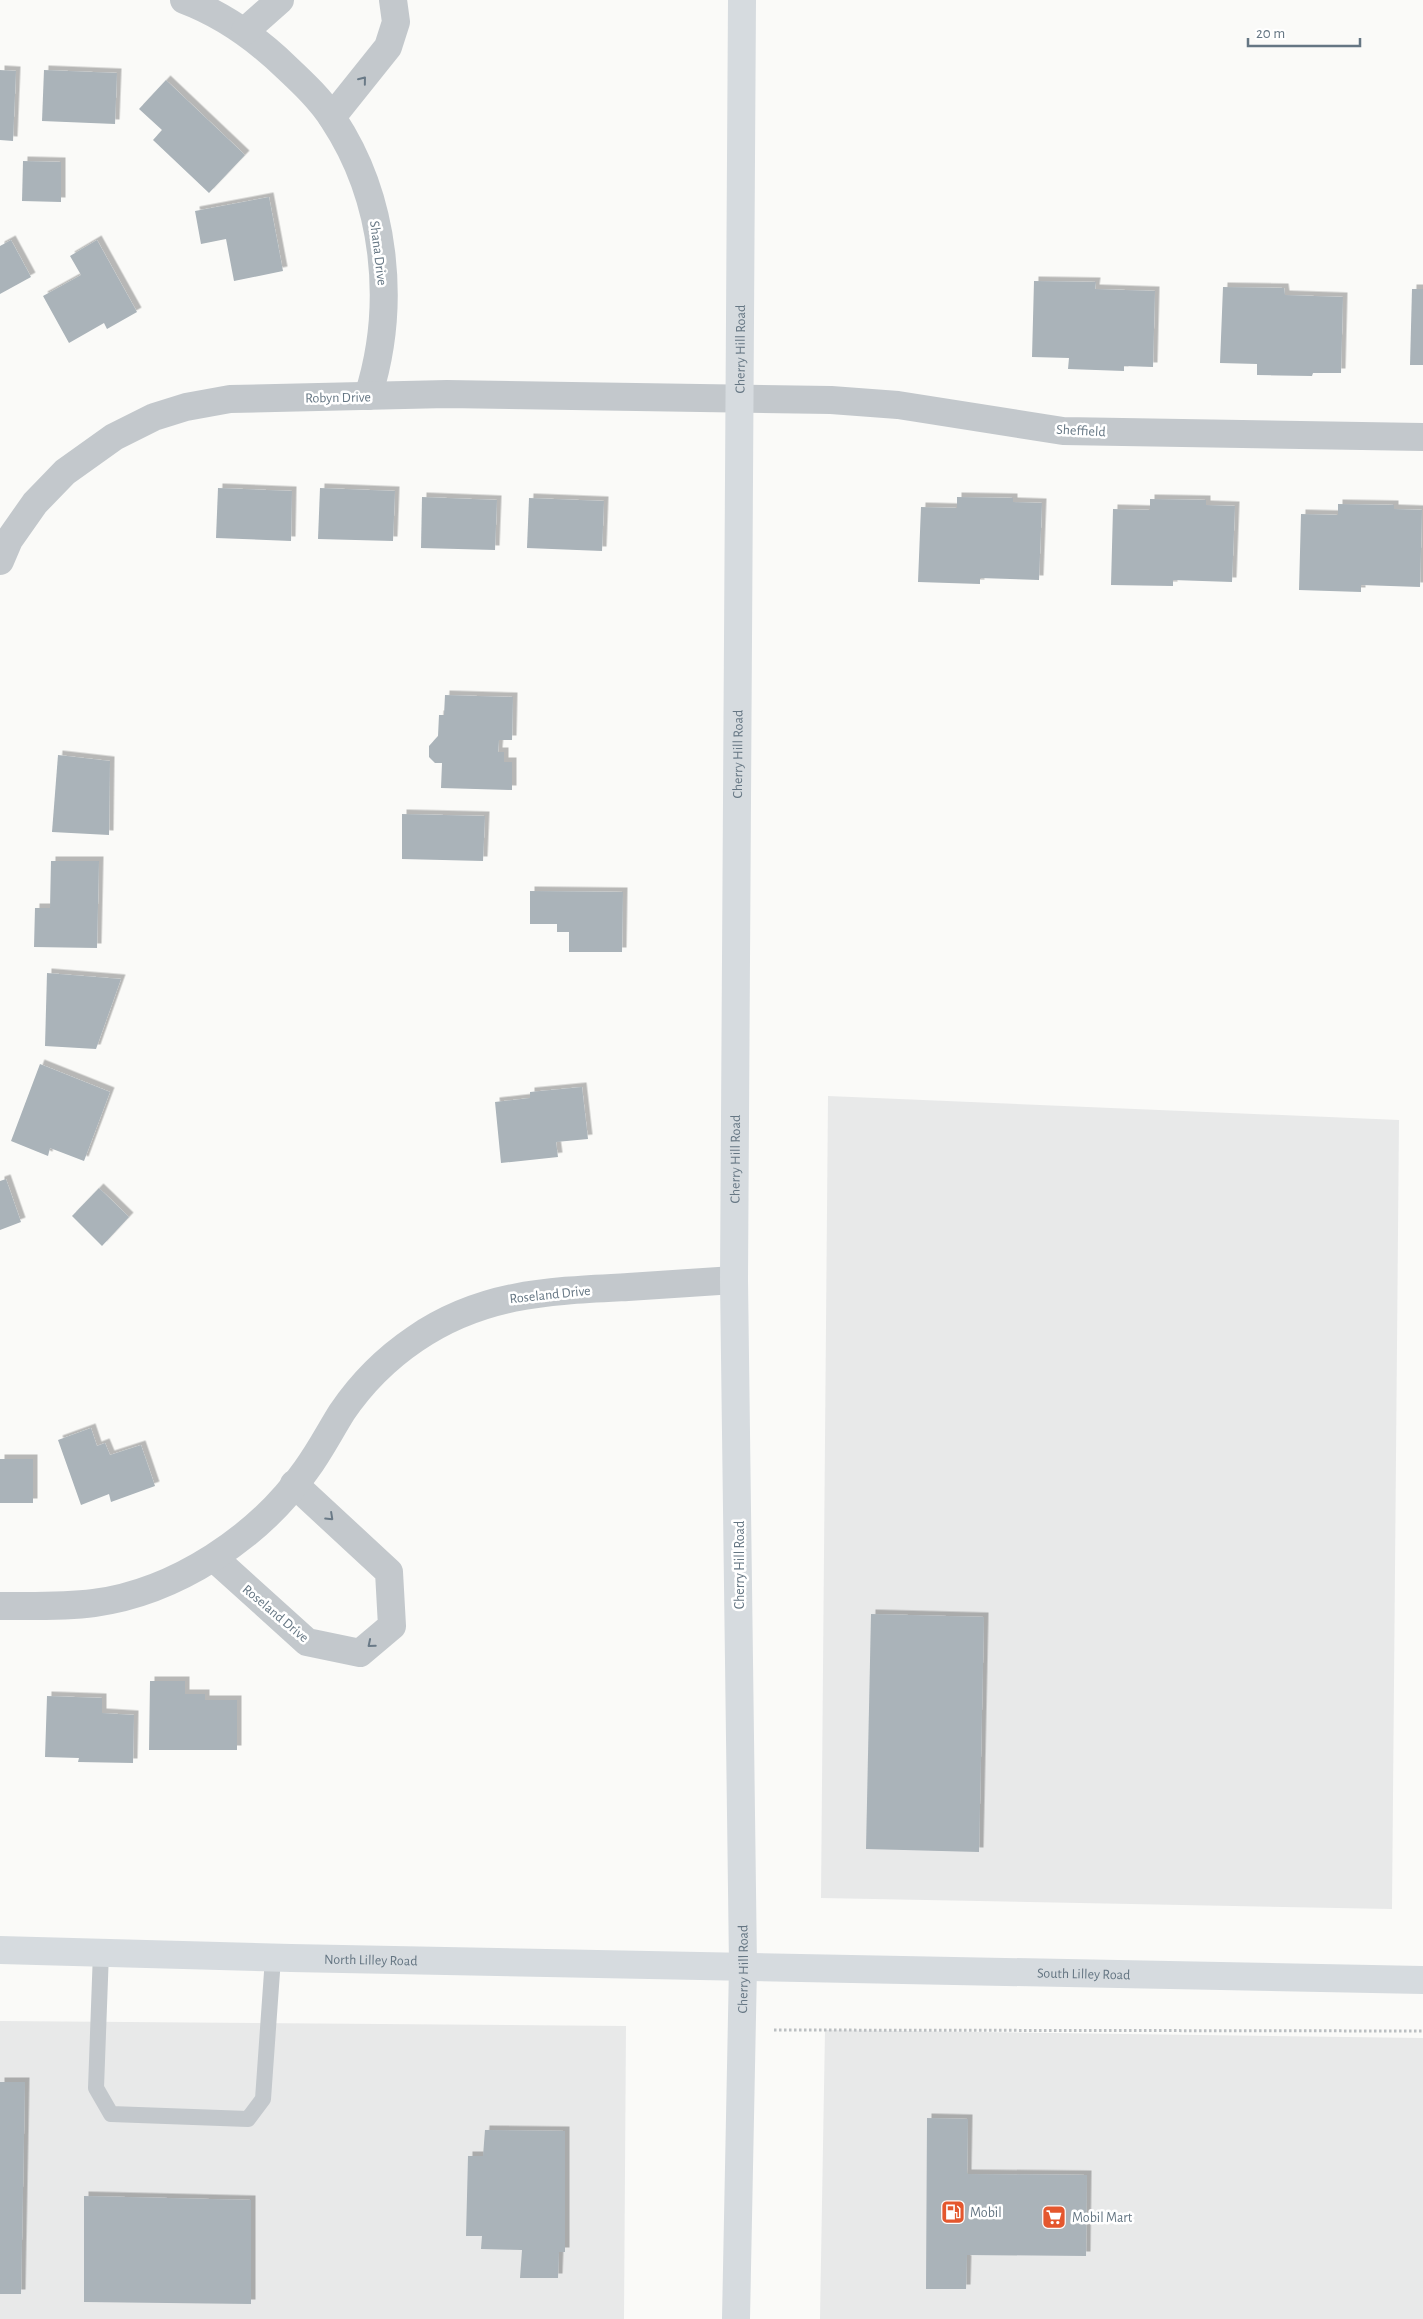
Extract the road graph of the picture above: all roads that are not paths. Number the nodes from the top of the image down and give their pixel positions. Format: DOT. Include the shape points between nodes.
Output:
graph roads {
  1 [pos="184,0"];
  2 [pos="280,0"];
  3 [pos="393,0"];
  4 [pos="742,0"];
  5 [pos="245,32"];
  6 [pos="332,117"];
  7 [pos="368,396"];
  8 [pos="740,399"];
  9 [pos="1423,437"];
  10 [pos="3,546"];
  11 [pos="734,1280"];
  12 [pos="294,1484"];
  13 [pos="214,1558"];
  14 [pos="0,1606"];
  15 [pos="0,1950"];
  16 [pos="101,1952"];
  17 [pos="273,1958"];
  18 [pos="743,1966"];
  19 [pos="1423,1980"];
  20 [pos="736,2319"];
  1 -- 5 [label="street, Shana Drive" via="205,8"];
  2 -- 5 [label="street"];
  6 -- 3 [label="street, one-way" via="388,47 396,22"];
  4 -- 8 [label="main road, Cherry Hill Road"];
  5 -- 6 [label="street, Shana Drive" via="273,54"];
  6 -- 7 [label="street, Shana Drive" via="351,148 373,207 383,267 382,331 376,372"];
  7 -- 8 [label="street, Robyn Drive" via="447,394"];
  7 -- 10 [label="street, Robyn Drive" via="230,399 186,406 154,417 114,437 65,472 35,503"];
  8 -- 9 [label="street, Sheffield" via="898,405 1063,431"];
  8 -- 11 [label="main road, Cherry Hill Road"];
  11 -- 12 [label="street, Roseland Drive" via="550,1291 506,1298 464,1312 415,1339 372,1375 343,1410 306,1471"];
  11 -- 18 [label="main road, Cherry Hill Road"];
  12 -- 13 [label="street, Roseland Drive" via="265,1517"];
  12 -- 13 [label="street, Roseland Drive, one-way" via="389,1572 392,1626 360,1653 307,1642"];
  13 -- 14 [label="street, Roseland Drive" via="143,1592 97,1603 61,1607"];
  15 -- 16 [label="main road, North Lilley Road"];
  16 -- 17 [label="main road, North Lilley Road"];
  16 -- 17 [label="lane" via="96,2088 111,2114 248,2120 263,2099"];
  17 -- 18 [label="main road, North Lilley Road"];
  18 -- 19 [label="main road, South Lilley Road"];
  18 -- 20 [label="main road, Cherry Hill Road"];
}
